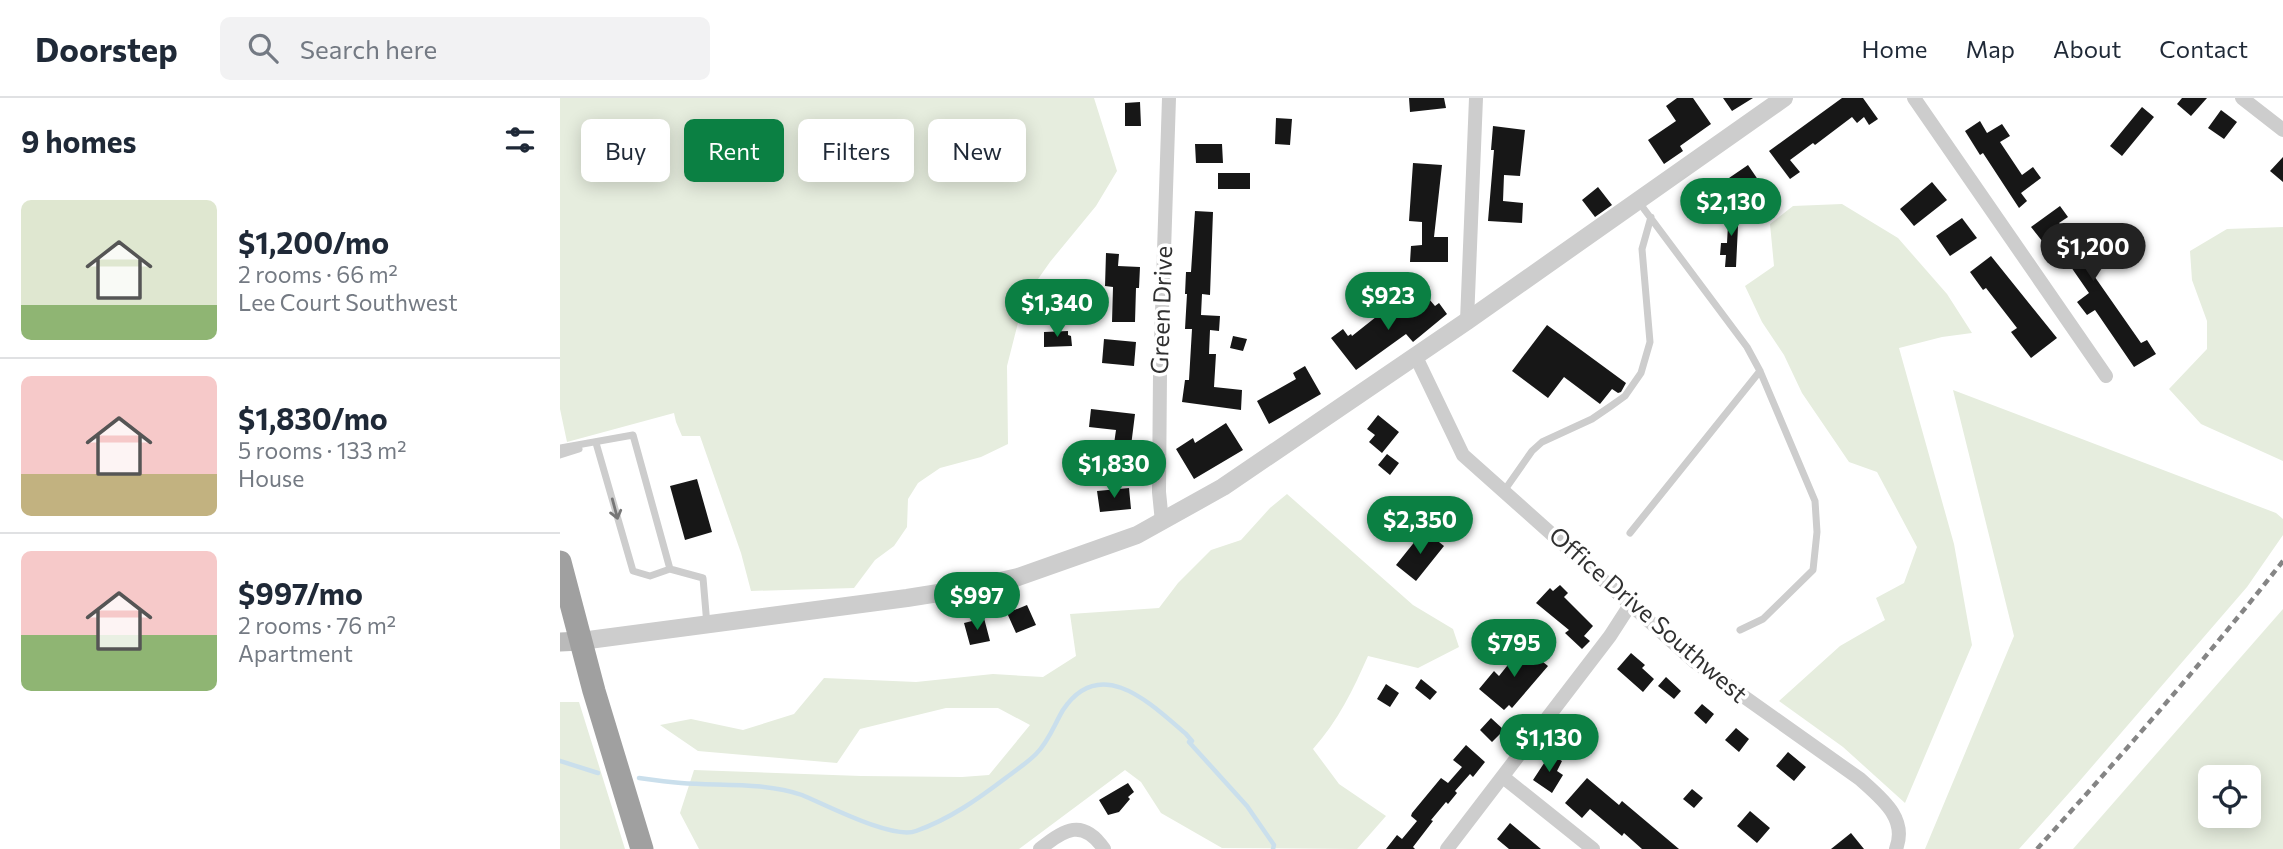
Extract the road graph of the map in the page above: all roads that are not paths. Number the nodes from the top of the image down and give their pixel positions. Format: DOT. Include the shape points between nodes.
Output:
graph roads {
  1 [pos="1169,98"];
  2 [pos="1476,98"];
  3 [pos="1784,98"];
  4 [pos="1914,98"];
  5 [pos="2242,98"];
  6 [pos="2283,130"];
  7 [pos="1638,201"];
  8 [pos="1651,217"];
  9 [pos="1467,321"];
  10 [pos="1416,357"];
  11 [pos="1760,371"];
  12 [pos="2106,376"];
  13 [pos="596,443"];
  14 [pos="560,448"];
  15 [pos="560,455"];
  16 [pos="1504,491"];
  17 [pos="1162,522"];
  18 [pos="1630,533"];
  19 [pos="560,562"];
  20 [pos="670,569"];
  21 [pos="1630,605"];
  22 [pos="708,625"];
  23 [pos="1740,630"];
  24 [pos="570,642"];
  25 [pos="1503,777"];
  26 [pos="642,849"];
  27 [pos="1040,849"];
  28 [pos="1104,849"];
  29 [pos="1447,849"];
  30 [pos="1593,849"];
  31 [pos="1896,849"];
  1 -- 17 [label="street, Green Drive" via="1160,374"];
  2 -- 9 [label="street"];
  3 -- 7 [label="street"];
  4 -- 12 [label="street"];
  5 -- 6 [label="street"];
  7 -- 8 [label="lane"];
  7 -- 9 [label="street"];
  8 -- 11 [label="lane"];
  8 -- 16 [label="lane" via="1642,249 1650,342 1642,373 1611,406 1532,450"];
  9 -- 10 [label="street"];
  10 -- 16 [label="street, Office Drive Southwest" via="1457,447"];
  10 -- 17 [label="street" via="1223,487"];
  11 -- 18 [label="lane"];
  11 -- 23 [label="lane" via="1815,501 1817,532 1813,570 1763,619"];
  13 -- 14 [label="lane"];
  13 -- 15 [label="lane"];
  13 -- 20 [label="lane, one-way" via="633,571 650,576"];
  13 -- 20 [label="lane" via="633,435"];
  16 -- 21 [label="street, Office Drive Southwest"];
  17 -- 22 [label="street" via="1018,577 907,598"];
  19 -- 24 [label="highway"];
  20 -- 22 [label="lane" via="703,578"];
  21 -- 25 [label="street"];
  21 -- 31 [label="street, Office Drive Southwest" via="1695,662 1881,798 1899,825"];
  22 -- 24 [label="street"];
  24 -- 26 [label="highway"];
  25 -- 29 [label="street"];
  25 -- 30 [label="street"];
  27 -- 28 [label="street" via="1072,829 1086,830"];
}
